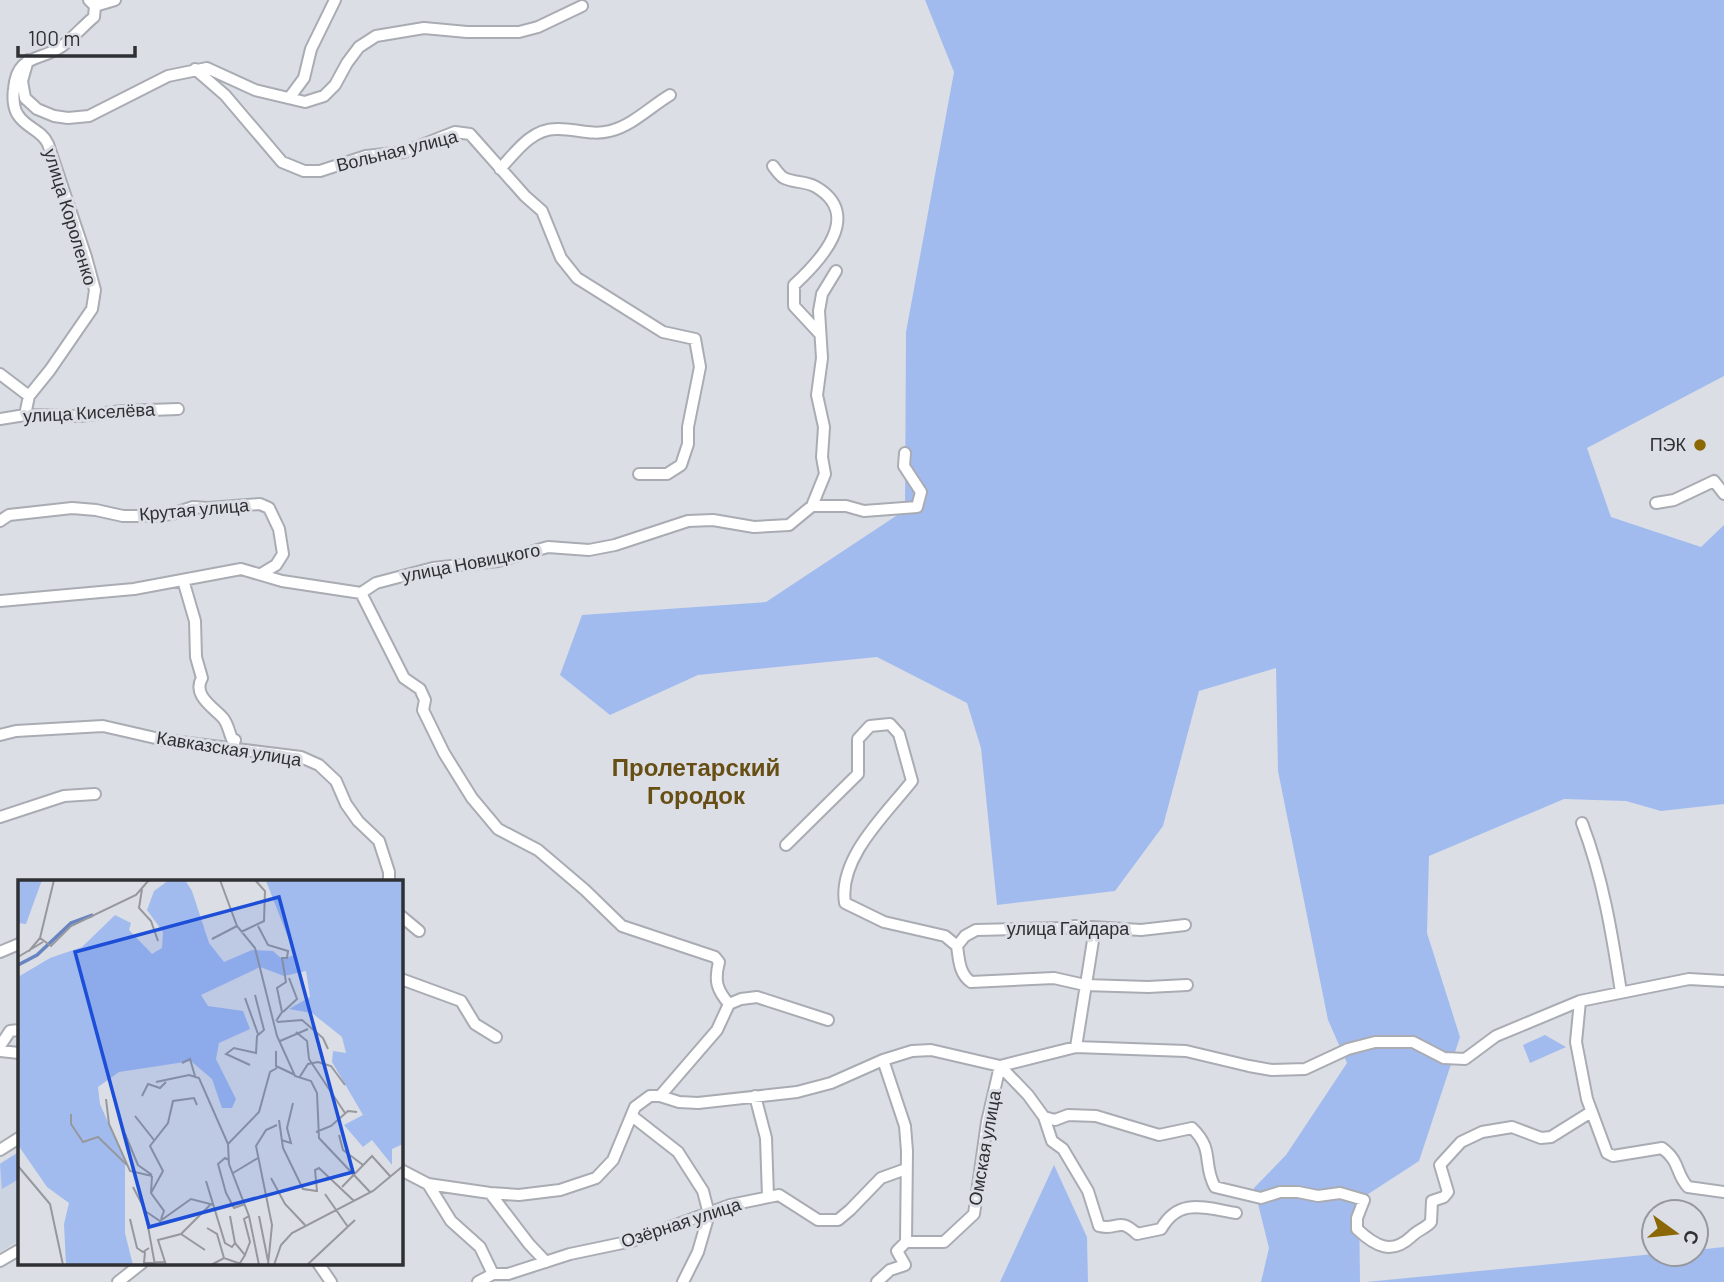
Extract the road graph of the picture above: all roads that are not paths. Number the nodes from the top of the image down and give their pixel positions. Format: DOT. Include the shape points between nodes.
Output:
graph roads {
  1 [pos="115,0"];
  2 [pos="335,0"];
  3 [pos="92,3"];
  4 [pos="582,6"];
  5 [pos="28,60"];
  6 [pos="195,69"];
  7 [pos="670,95"];
  8 [pos="290,97"];
  9 [pos="773,166"];
  10 [pos="500,169"];
  11 [pos="836,271"];
  12 [pos="820,334"];
  13 [pos="0,374"];
  14 [pos="29,396"];
  15 [pos="178,409"];
  16 [pos="25,415"];
  17 [pos="0,419"];
  18 [pos="905,453"];
  19 [pos="639,474"];
  20 [pos="1724,494"];
  21 [pos="1656,503"];
  22 [pos="812,506"];
  23 [pos="0,522"];
  24 [pos="261,574"];
  25 [pos="183,580"];
  26 [pos="361,593"];
  27 [pos="0,601"];
  28 [pos="0,734"];
  29 [pos="232,749"];
  30 [pos="95,794"];
  31 [pos="0,817"];
  32 [pos="1582,823"];
  33 [pos="786,845"];
  34 [pos="389,880"];
  35 [pos="402,917"];
  36 [pos="1185,925"];
  37 [pos="1095,928"];
  38 [pos="419,931"];
  39 [pos="18,944"];
  40 [pos="957,946"];
  41 [pos="0,952"];
  42 [pos="402,979"];
  43 [pos="1724,981"];
  44 [pos="1085,985"];
  45 [pos="1187,985"];
  46 [pos="1621,992"];
  47 [pos="1580,1001"];
  48 [pos="729,1004"];
  49 [pos="828,1020"];
  50 [pos="18,1030"];
  51 [pos="496,1037"];
  52 [pos="0,1046"];
  53 [pos="1076,1046"];
  54 [pos="0,1051"];
  55 [pos="18,1053"];
  56 [pos="883,1060"];
  57 [pos="1000,1066"];
  58 [pos="660,1096"];
  59 [pos="755,1096"];
  60 [pos="1591,1112"];
  61 [pos="632,1115"];
  62 [pos="1044,1117"];
  63 [pos="18,1139"];
  64 [pos="0,1150"];
  65 [pos="906,1169"];
  66 [pos="402,1171"];
  67 [pos="428,1184"];
  68 [pos="1724,1192"];
  69 [pos="491,1193"];
  70 [pos="768,1198"];
  71 [pos="1236,1213"];
  72 [pos="709,1214"];
  73 [pos="906,1242"];
  74 [pos="18,1251"];
  75 [pos="0,1261"];
  76 [pos="546,1262"];
  77 [pos="141,1264"];
  78 [pos="319,1264"];
  79 [pos="493,1274"];
  80 [pos="118,1282"];
  81 [pos="331,1282"];
  82 [pos="478,1282"];
  83 [pos="683,1282"];
  84 [pos="877,1282"];
  1 -- 3 [label="street"];
  2 -- 8 [label="street" via="311,49 304,78"];
  3 -- 5 [label="street" via="94,17 60,48"];
  4 -- 8 [label="street" via="519,32 424,28 376,36 359,47 324,96 305,102"];
  5 -- 6 [label="street" via="22,82 25,98 37,109 68,118 89,116 168,76"];
  5 -- 14 [label="street, улица Короленко" via="15,75 16,113 44,135 95,290 92,309"];
  6 -- 8 [label="street" via="207,68 255,90"];
  6 -- 10 [label="street, Вольная улица" via="225,95 282,162 304,171 404,152 455,132 470,134"];
  7 -- 10 [label="street" via="610,131 554,128 533,135"];
  9 -- 12 [label="street" via="783,178 817,188 833,204 838,222 833,239 818,263 794,285 794,306"];
  10 -- 19 [label="street, Вольная улица" via="542,211 561,258 577,278 663,332 695,339 700,367 681,465 667,474"];
  11 -- 12 [label="street" via="822,294"];
  12 -- 22 [label="street" via="817,395 824,427 825,474"];
  13 -- 14 [label="street"];
  14 -- 16 [label="street, улица Короленко"];
  15 -- 16 [label="street, улица Киселёва"];
  16 -- 17 [label="street, улица Киселёва"];
  18 -- 22 [label="street" via="904,466 921,492 917,507 864,512 846,506"];
  20 -- 21 [label="street" via="1714,481 1674,500"];
  22 -- 26 [label="street, улица Новицкого" via="789,525 688,521 589,550 548,547 498,561 433,568 376,583"];
  23 -- 24 [label="street, Крутая улица" via="9,515 72,508 152,516 193,507 260,504 269,508 279,529 283,554"];
  24 -- 25 [label="street" via="241,569"];
  24 -- 26 [label="street"];
  25 -- 27 [label="street"];
  25 -- 29 [label="street" via="195,621 201,694 226,723 235,740"];
  26 -- 48 [label="street" via="404,678 420,690 423,710 444,753 498,829 538,850 622,926 715,957 719,962 718,992"];
  28 -- 29 [label="street, Кавказская улица" via="103,726"];
  29 -- 34 [label="street, Кавказская улица" via="301,757 320,765 336,781 358,821 379,841"];
  30 -- 31 [label="street" via="64,796"];
  32 -- 46 [label="street" via="1607,906"];
  33 -- 40 [label="street" via="858,774 858,739 870,726 890,724 899,734 912,781 852,858 843,891 845,902 884,922 945,936"];
  35 -- 38 [label="street"];
  36 -- 37 [label="street, улица Гайдара" via="1141,930"];
  37 -- 40 [label="street, улица Гайдара" via="975,930"];
  37 -- 44 [label="street"];
  39 -- 41 [label="street"];
  40 -- 44 [label="street" via="964,978 971,982 1054,978"];
  42 -- 51 [label="street" via="461,1001 475,1024"];
  43 -- 46 [label="street" via="1689,979"];
  44 -- 45 [label="street"];
  44 -- 53 [label="street"];
  46 -- 47 [label="street"];
  47 -- 53 [label="street" via="1496,1035 1465,1059 1444,1058 1413,1042 1375,1042 1305,1069 1272,1070 1186,1051"];
  47 -- 60 [label="street" via="1576,1042"];
  48 -- 49 [label="street" via="757,997"];
  48 -- 58 [label="street" via="717,1030"];
  50 -- 52 [label="street" via="10,1031"];
  53 -- 57 [label="street"];
  54 -- 55 [label="street"];
  56 -- 57 [label="street" via="931,1050"];
  56 -- 59 [label="street" via="831,1083"];
  56 -- 65 [label="street" via="905,1126"];
  57 -- 62 [label="street"];
  57 -- 73 [label="street, Омская улица" via="982,1146 974,1214 944,1242"];
  58 -- 59 [label="street" via="698,1103"];
  58 -- 61 [label="street" via="650,1096"];
  59 -- 70 [label="street" via="766,1138"];
  60 -- 62 [label="street" via="1551,1137 1541,1138 1512,1126 1482,1132 1461,1143 1440,1165 1448,1192 1432,1201 1431,1222 1394,1247 1379,1246 1357,1230 1363,1200 1340,1193 1318,1196 1298,1192 1261,1198 1215,1186 1202,1137 1192,1128 1159,1135 1096,1116"];
  60 -- 68 [label="street" via="1607,1153 1613,1156 1662,1148 1678,1164 1688,1188"];
  61 -- 69 [label="street" via="612,1160 596,1178 560,1190"];
  61 -- 72 [label="street" via="678,1152 703,1191"];
  62 -- 71 [label="street" via="1052,1141 1063,1149 1088,1191 1099,1226 1121,1224 1137,1234 1161,1229 1169,1215 1186,1207"];
  63 -- 64 [label="street"];
  65 -- 70 [label="street, Озёрная улица" via="881,1178 838,1220 818,1220 779,1195"];
  65 -- 73 [label="street"];
  66 -- 67 [label="street"];
  67 -- 69 [label="street"];
  67 -- 79 [label="street" via="451,1221 480,1247"];
  69 -- 76 [label="street"];
  70 -- 72 [label="street, Озёрная улица"];
  72 -- 76 [label="street, Озёрная улица" via="632,1241"];
  72 -- 83 [label="street"];
  73 -- 84 [label="street" via="897,1251 905,1265 890,1270"];
  74 -- 75 [label="street"];
  76 -- 79 [label="street, Озёрная улица"];
  77 -- 80 [label="street"];
  78 -- 81 [label="street"];
  79 -- 82 [label="street, Озёрная улица"];
}
